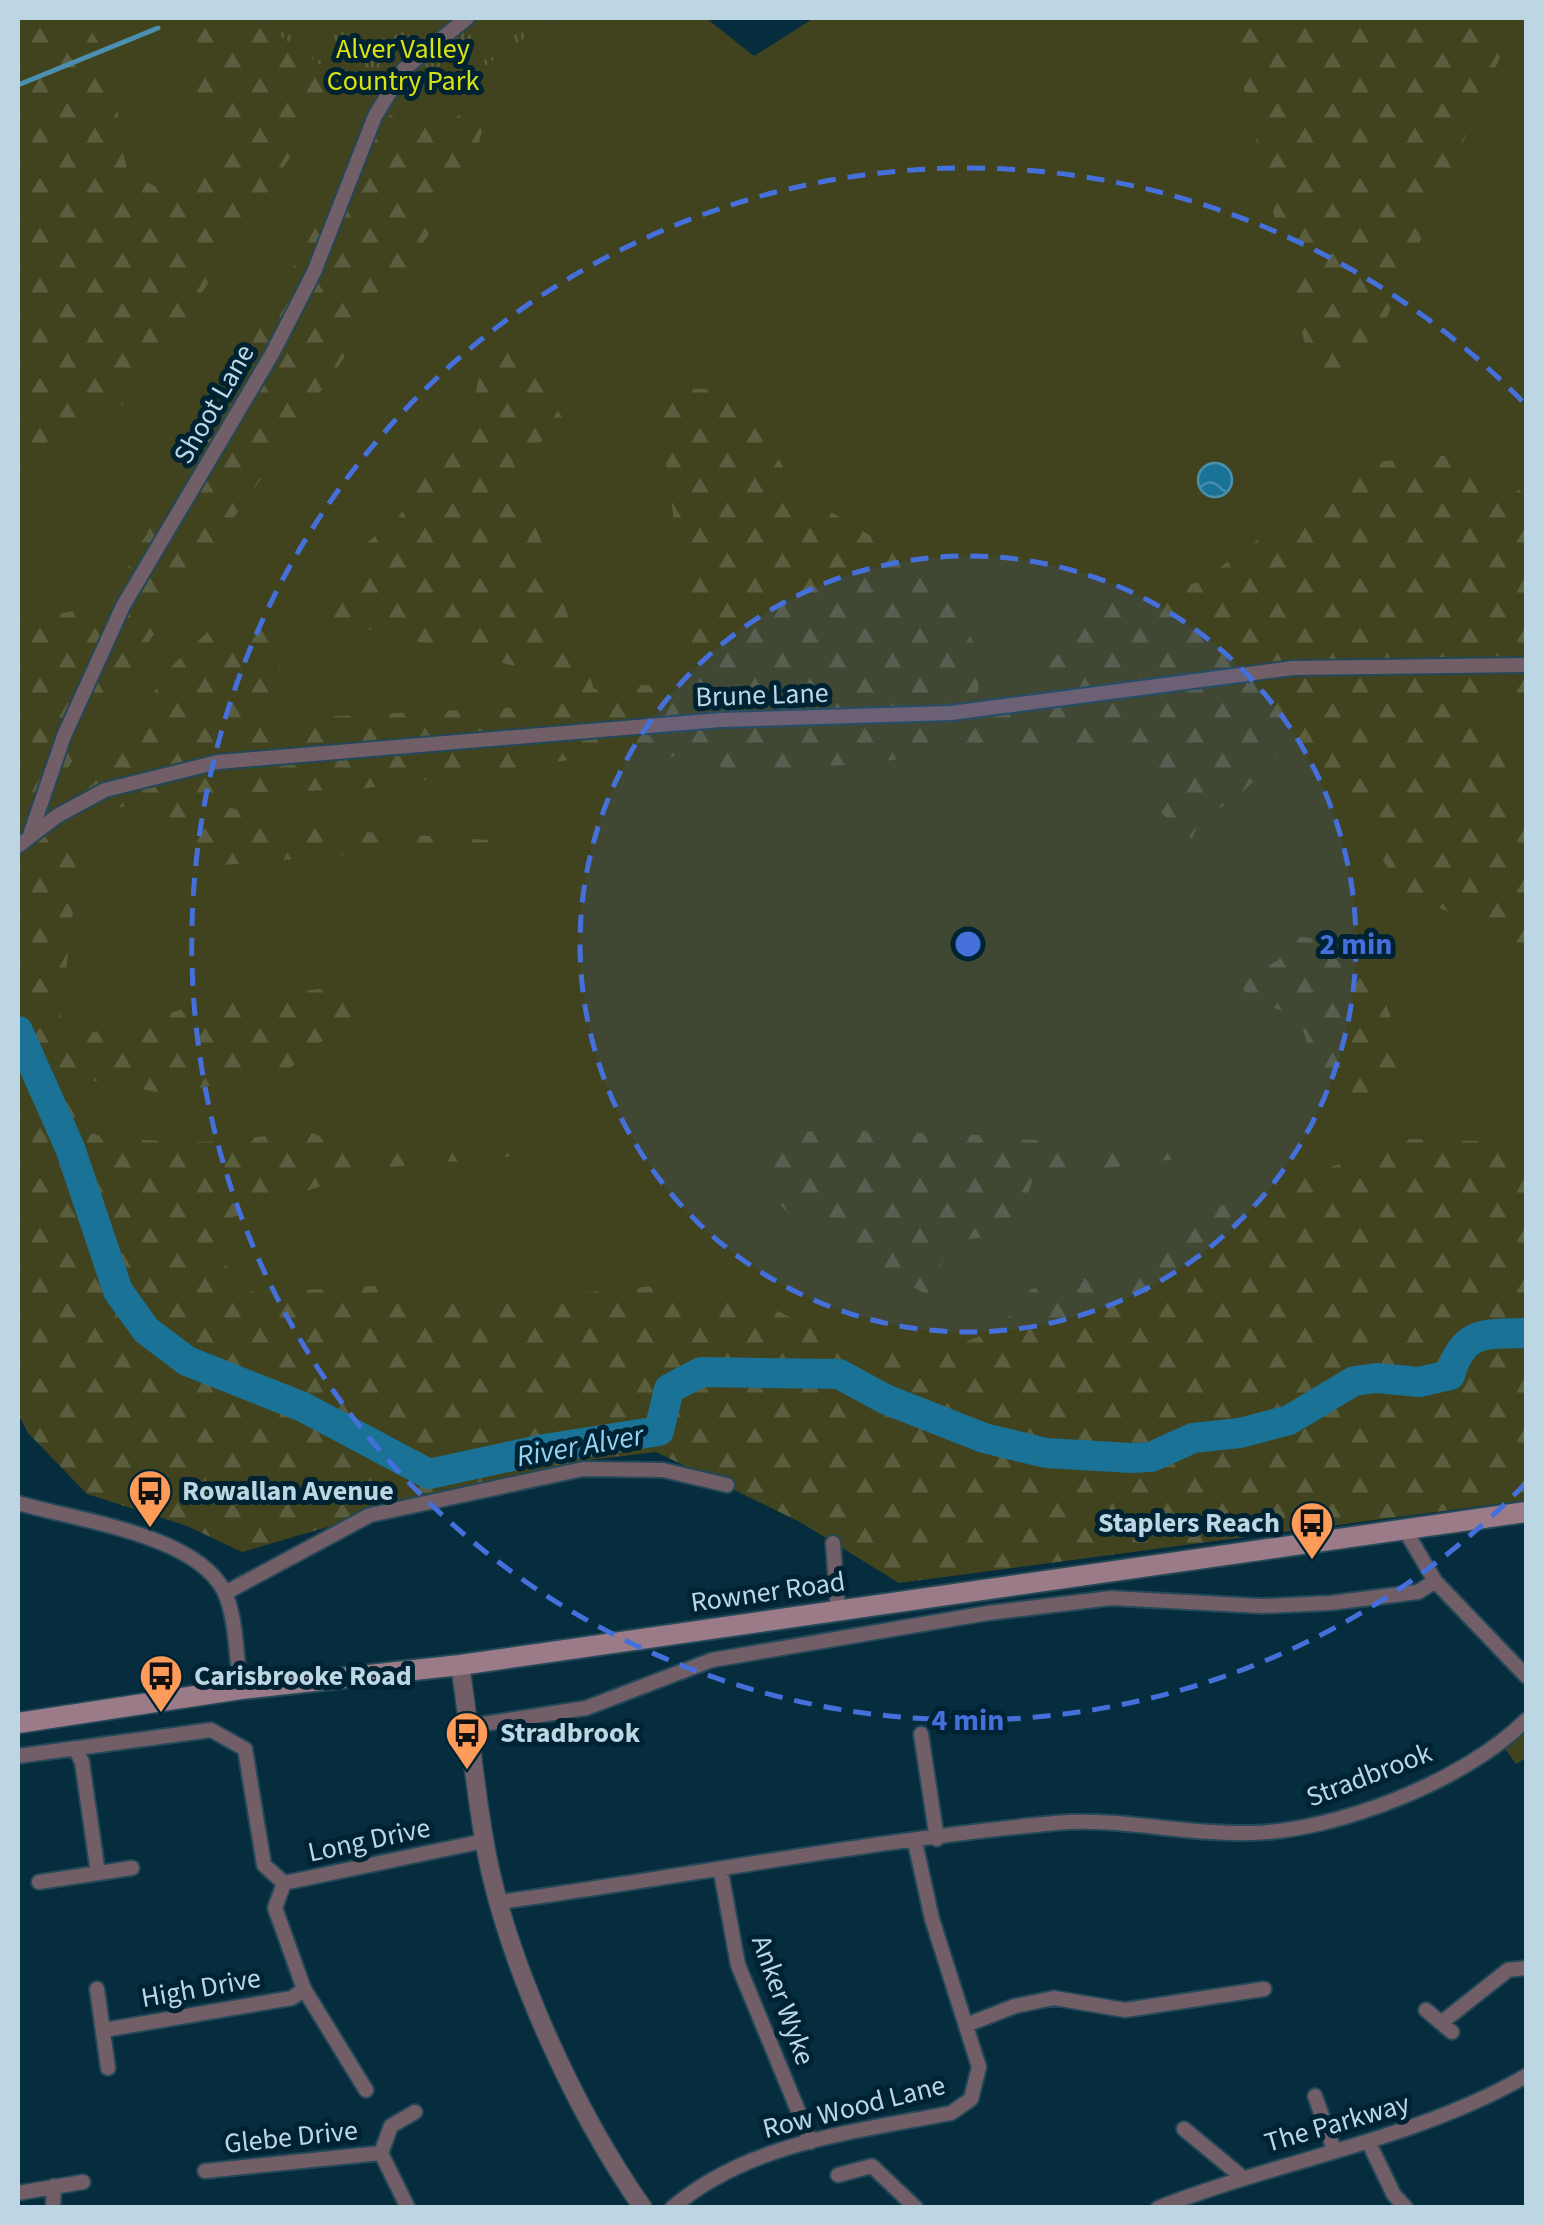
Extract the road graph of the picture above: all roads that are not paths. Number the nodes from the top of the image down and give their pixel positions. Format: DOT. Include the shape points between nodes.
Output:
graph roads {
  1 [pos="466,18"];
  2 [pos="1526,665"];
  3 [pos="30,835"];
  4 [pos="18,846"];
  5 [pos="727,1485"];
  6 [pos="18,1503"];
  7 [pos="1526,1512"];
  8 [pos="1405,1530"];
  9 [pos="833,1544"];
  10 [pos="1435,1582"];
  11 [pos="225,1593"];
  12 [pos="838,1610"];
  13 [pos="460,1665"];
  14 [pos="1526,1676"];
  15 [pos="242,1689"];
  16 [pos="1526,1720"];
  17 [pos="18,1723"];
  18 [pos="470,1726"];
  19 [pos="921,1734"];
  20 [pos="75,1748"];
  21 [pos="18,1756"];
  22 [pos="938,1839"];
  23 [pos="484,1841"];
  24 [pos="915,1842"];
  25 [pos="132,1868"];
  26 [pos="98,1872"];
  27 [pos="721,1872"];
  28 [pos="39,1882"];
  29 [pos="284,1883"];
  30 [pos="500,1902"];
  31 [pos="1526,1968"];
  32 [pos="97,1989"];
  33 [pos="304,1989"];
  34 [pos="1264,1989"];
  35 [pos="1426,2010"];
  36 [pos="966,2025"];
  37 [pos="104,2030"];
  38 [pos="108,2068"];
  39 [pos="1526,2076"];
  40 [pos="366,2090"];
  41 [pos="1315,2096"];
  42 [pos="414,2112"];
  43 [pos="1184,2129"];
  44 [pos="1368,2140"];
  45 [pos="811,2142"];
  46 [pos="1334,2150"];
  47 [pos="381,2153"];
  48 [pos="206,2171"];
  49 [pos="838,2175"];
  50 [pos="1242,2177"];
  51 [pos="84,2182"];
  52 [pos="54,2186"];
  53 [pos="18,2193"];
  54 [pos="1174,2204"];
  55 [pos="53,2208"];
  56 [pos="408,2208"];
  57 [pos="643,2208"];
  58 [pos="672,2208"];
  59 [pos="916,2208"];
  60 [pos="1158,2208"];
  61 [pos="1406,2208"];
  1 -- 3 [label="street, Shoot Lane" via="404,68 375,116 306,288 220,448 123,606 64,736"];
  2 -- 3 [label="street, Brune Lane" via="1293,668 951,713 701,722 218,762 105,790"];
  3 -- 4 [label="street, Brune Lane"];
  5 -- 11 [label="street" via="663,1470 583,1469 370,1515"];
  6 -- 11 [label="street" via="168,1544 193,1556"];
  7 -- 8 [label="main road, Rowner Road"];
  8 -- 10 [label="street"];
  8 -- 12 [label="main road, Rowner Road"];
  9 -- 12 [label="street"];
  10 -- 14 [label="street"];
  10 -- 18 [label="street" via="1418,1592 1330,1604 1111,1598 988,1612 712,1660 586,1708"];
  11 -- 15 [label="street"];
  12 -- 13 [label="main road, Rowner Road"];
  13 -- 15 [label="main road, Rowner Road"];
  13 -- 18 [label="street"];
  15 -- 17 [label="main road, Rowner Road"];
  16 -- 22 [label="street, Stradbrook" via="1452,1772 1402,1796 1298,1828 1238,1833 1057,1823"];
  18 -- 23 [label="street"];
  19 -- 22 [label="street"];
  20 -- 21 [label="street, Long Drive"];
  20 -- 26 [label="street"];
  20 -- 29 [label="street, Long Drive" via="211,1730 224,1734 246,1749 264,1865"];
  22 -- 24 [label="street, Stradbrook"];
  23 -- 29 [label="street, Long Drive"];
  23 -- 30 [label="street"];
  24 -- 27 [label="street, Stradbrook"];
  24 -- 36 [label="street, Row Wood Lane"];
  25 -- 26 [label="street"];
  26 -- 28 [label="street"];
  27 -- 30 [label="street, Stradbrook"];
  27 -- 45 [label="street, Anker Wyke" via="738,1966"];
  29 -- 33 [label="street" via="275,1908"];
  30 -- 57 [label="street" via="560,2064"];
  31 -- 35 [label="street" via="1508,1970 1446,2028"];
  32 -- 37 [label="street"];
  33 -- 37 [label="street, High Drive" via="292,1998"];
  33 -- 40 [label="street"];
  34 -- 36 [label="street" via="1125,2010 1054,1998"];
  36 -- 45 [label="street, Row Wood Lane" via="979,2080 962,2106"];
  37 -- 38 [label="street"];
  39 -- 44 [label="street, The Parkway" via="1451,2114"];
  41 -- 46 [label="street"];
  42 -- 47 [label="street, Glebe Drive" via="391,2126"];
  43 -- 50 [label="street"];
  44 -- 46 [label="street, The Parkway"];
  44 -- 61 [label="street"];
  45 -- 58 [label="street, Row Wood Lane" via="728,2171"];
  46 -- 50 [label="street, The Parkway"];
  47 -- 48 [label="street, Glebe Drive"];
  47 -- 56 [label="street, Glebe Drive"];
  49 -- 59 [label="street" via="872,2166"];
  50 -- 54 [label="street, The Parkway"];
  51 -- 52 [label="street"];
  52 -- 53 [label="street"];
  52 -- 55 [label="street"];
  54 -- 60 [label="street, The Parkway"];
}
